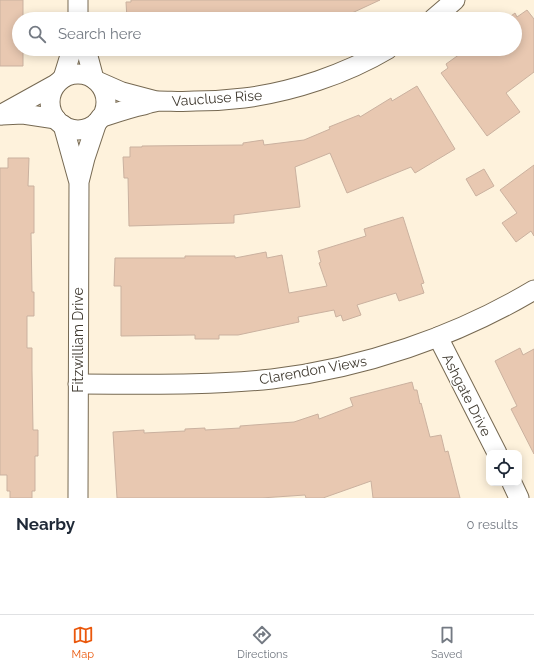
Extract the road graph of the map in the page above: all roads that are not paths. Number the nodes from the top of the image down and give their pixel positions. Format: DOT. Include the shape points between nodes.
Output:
graph roads {
  1 [pos="455,0"];
  2 [pos="441,12"];
  3 [pos="69,56"];
  4 [pos="88,56"];
  5 [pos="375,56"];
  6 [pos="95,80"];
  7 [pos="60,81"];
  8 [pos="157,101"];
  9 [pos="0,115"];
  10 [pos="99,120"];
  11 [pos="59,122"];
  12 [pos="79,182"];
  13 [pos="534,290"];
  14 [pos="438,337"];
  15 [pos="78,384"];
  16 [pos="495,450"];
  17 [pos="514,486"];
  18 [pos="78,498"];
  19 [pos="520,498"];
  1 -- 2 [label="street"];
  3 -- 7 [label="street"];
  4 -- 6 [label="street"];
  5 -- 8 [label="street, Vaucluse Rise" via="333,75 270,94 220,100"];
  6 -- 7 [label="street" via="90,76 71,74"];
  6 -- 8 [label="street, Vaucluse Rise" via="122,92"];
  6 -- 10 [label="street" via="103,88 106,97 106,107"];
  7 -- 9 [label="street"];
  7 -- 11 [label="street" via="52,92 50,101 51,110"];
  8 -- 10 [label="street, Vaucluse Rise" via="123,110"];
  9 -- 11 [label="street" via="23,114"];
  10 -- 11 [label="street" via="80,130 71,129"];
  10 -- 12 [label="street, Fitzwilliam Drive"];
  11 -- 12 [label="street, Fitzwilliam Drive"];
  12 -- 15 [label="street, Fitzwilliam Drive"];
  13 -- 14 [label="street, Clarendon Views" via="482,318"];
  14 -- 15 [label="street, Clarendon Views" via="404,350 338,368 272,379 185,384"];
  14 -- 16 [label="street, Ashgate Drive"];
  15 -- 18 [label="street, Fitzwilliam Drive"];
  17 -- 19 [label="street"];
}
